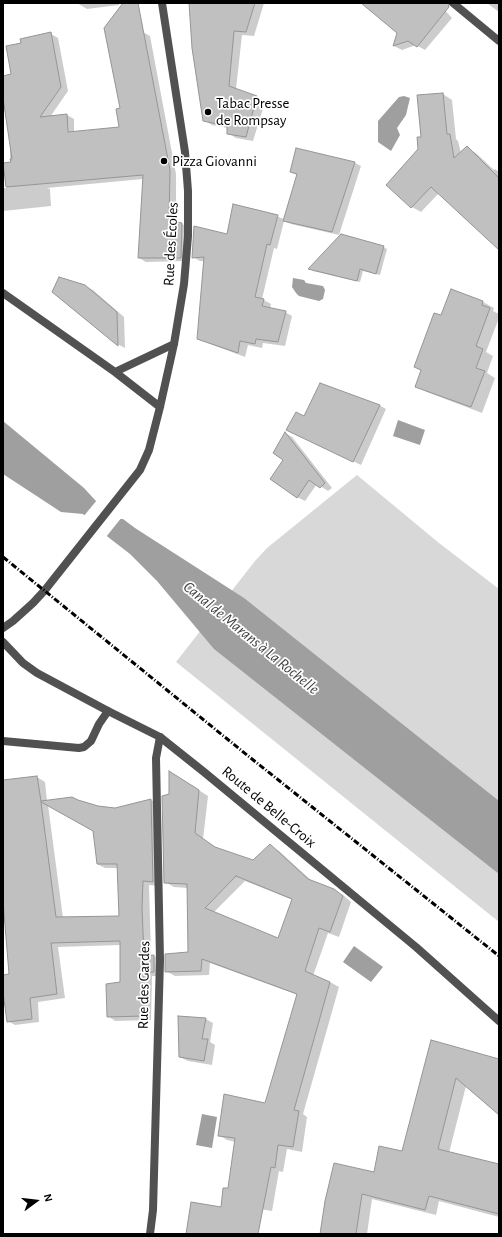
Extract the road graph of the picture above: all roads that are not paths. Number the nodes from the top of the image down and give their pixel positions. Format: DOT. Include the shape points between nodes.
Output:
graph roads {
  1 [pos="162,3"];
  2 [pos="453,3"];
  3 [pos="499,41"];
  4 [pos="3,293"];
  5 [pos="174,344"];
  6 [pos="115,372"];
  7 [pos="160,407"];
  8 [pos="3,628"];
  9 [pos="3,642"];
  10 [pos="108,711"];
  11 [pos="160,737"];
  12 [pos="3,741"];
  13 [pos="499,1021"];
  14 [pos="150,1234"];
  1 -- 5 [label="street, Rue des Écoles" via="185,152 188,191 186,266"];
  2 -- 3 [label="street"];
  4 -- 6 [label="street"];
  5 -- 6 [label="street"];
  5 -- 7 [label="street, Rue des Écoles"];
  6 -- 7 [label="street"];
  7 -- 8 [label="street, Rue des Écoles" via="140,470 45,590"];
  9 -- 10 [label="street, Route de Belle-Croix" via="37,673"];
  10 -- 11 [label="street, Route de Belle-Croix"];
  10 -- 12 [label="street" via="91,741 79,748"];
  11 -- 13 [label="street, Route de Belle-Croix" via="416,947"];
  11 -- 14 [label="street, Rue des Gardes" via="156,758 160,960 153,1210"];
}
